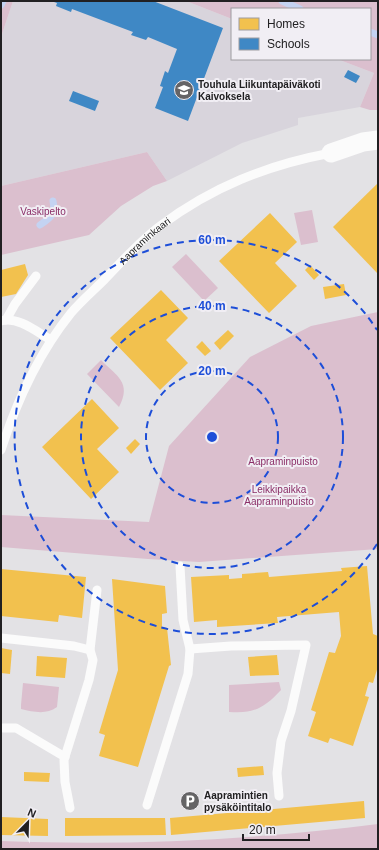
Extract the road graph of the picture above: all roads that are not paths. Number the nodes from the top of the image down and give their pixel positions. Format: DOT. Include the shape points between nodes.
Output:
graph roads {
  1 [pos="378,140"];
  2 [pos="331,153"];
  3 [pos="36,276"];
  4 [pos="3,320"];
  5 [pos="51,340"];
  6 [pos="1,450"];
  7 [pos="180,566"];
  8 [pos="97,590"];
  9 [pos="1,638"];
  10 [pos="190,649"];
  11 [pos="90,650"];
  12 [pos="2,728"];
  13 [pos="65,756"];
  14 [pos="279,796"];
  15 [pos="147,804"];
  16 [pos="70,808"];
  1 -- 2 [label="street, Aapraminkaari" via="363,142"];
  2 -- 5 [label="lane, Aapraminkaari" via="293,161 233,182 169,220 121,262 72,312"];
  3 -- 4 [label="lane"];
  4 -- 5 [label="lane" via="22,323"];
  5 -- 6 [label="lane, Aapraminkaari" via="29,378"];
  7 -- 10 [label="lane" via="183,620"];
  8 -- 11 [label="lane"];
  9 -- 11 [label="lane"];
  10 -- 14 [label="lane" via="306,645 281,741"];
  10 -- 15 [label="lane" via="188,674"];
  11 -- 13 [label="lane" via="93,660 89,680"];
  12 -- 13 [label="lane" via="16,728"];
  13 -- 16 [label="lane" via="65,782"];
}
